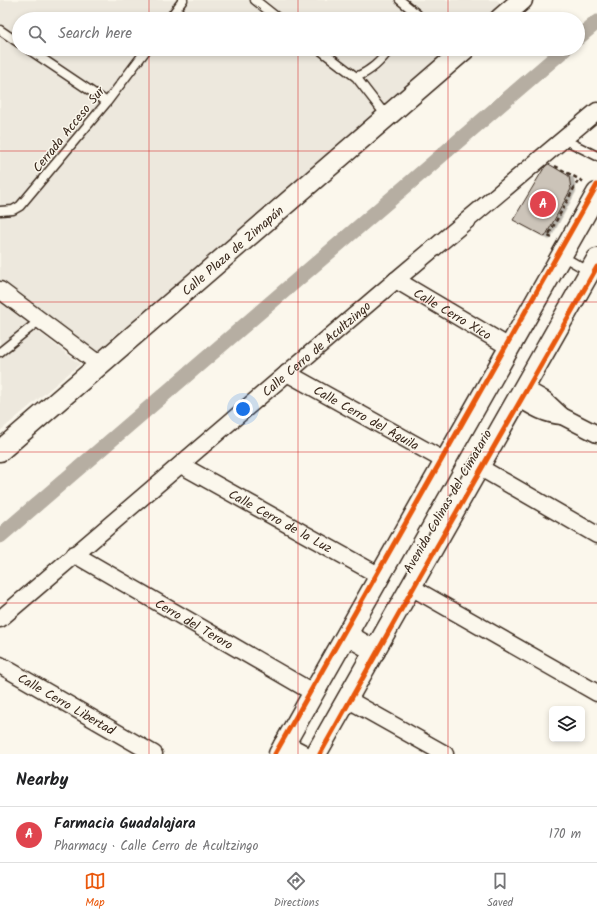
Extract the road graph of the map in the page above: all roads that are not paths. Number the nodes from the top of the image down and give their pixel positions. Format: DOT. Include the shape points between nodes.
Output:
graph roads {
  1 [pos="183,0"];
  2 [pos="255,0"];
  3 [pos="400,0"];
  4 [pos="515,2"];
  5 [pos="174,12"];
  6 [pos="271,12"];
  7 [pos="415,12"];
  8 [pos="506,12"];
  9 [pos="0,30"];
  10 [pos="12,38"];
  11 [pos="38,56"];
  12 [pos="141,56"];
  13 [pos="328,56"];
  14 [pos="384,56"];
  15 [pos="457,56"];
  16 [pos="356,77"];
  17 [pos="107,102"];
  18 [pos="597,111"];
  19 [pos="387,117"];
  20 [pos="563,139"];
  21 [pos="597,156"];
  22 [pos="591,188"];
  23 [pos="0,211"];
  24 [pos="564,250"];
  25 [pos="595,269"];
  26 [pos="396,280"];
  27 [pos="0,290"];
  28 [pos="40,320"];
  29 [pos="509,347"];
  30 [pos="0,352"];
  31 [pos="100,365"];
  32 [pos="287,373"];
  33 [pos="521,393"];
  34 [pos="478,402"];
  35 [pos="507,418"];
  36 [pos="597,434"];
  37 [pos="0,451"];
  38 [pos="445,461"];
  39 [pos="181,465"];
  40 [pos="479,467"];
  41 [pos="413,517"];
  42 [pos="441,534"];
  43 [pos="597,535"];
  44 [pos="74,554"];
  45 [pos="380,576"];
  46 [pos="411,587"];
  47 [pos="0,619"];
  48 [pos="347,635"];
  49 [pos="375,651"];
  50 [pos="0,665"];
  51 [pos="597,692"];
  52 [pos="314,693"];
  53 [pos="347,699"];
  54 [pos="288,751"];
  55 [pos="154,754"];
  56 [pos="316,754"];
  57 [pos="445,754"];
  1 -- 5 [label="lane"];
  2 -- 6 [label="lane"];
  3 -- 7 [label="lane"];
  4 -- 8 [label="street"];
  9 -- 10 [label="lane"];
  11 -- 17 [label="lane"];
  12 -- 17 [label="lane, Cerrada Acceso Sur"];
  13 -- 16 [label="lane"];
  14 -- 16 [label="lane" via="367,73"];
  15 -- 19 [label="street, Calle Plaza de Zimapán"];
  16 -- 19 [label="lane"];
  17 -- 23 [label="lane, Cerrada Acceso Sur" via="20,206 13,210"];
  18 -- 20 [label="street, Calle Cerro de Acultzingo"];
  19 -- 31 [label="street, Calle Plaza de Zimapán"];
  20 -- 21 [label="lane"];
  20 -- 26 [label="street, Calle Cerro de Acultzingo"];
  22 -- 24 [label="street, Avenida Colinas del Cimatario"];
  24 -- 25 [label="lane"];
  24 -- 29 [label="street, Avenida Colinas del Cimatario"];
  25 -- 33 [label="street, Avenida Colinas del Cimatario"];
  26 -- 29 [label="street, Calle Cerro Xico"];
  26 -- 32 [label="street, Calle Cerro de Acultzingo"];
  27 -- 28 [label="street"];
  28 -- 30 [label="lane"];
  28 -- 31 [label="street"];
  29 -- 34 [label="street, Avenida Colinas del Cimatario"];
  31 -- 37 [label="street, Calle Plaza de Zimapán"];
  32 -- 38 [label="street, Calle Cerro del Águila"];
  32 -- 39 [label="street, Calle Cerro de Acultzingo"];
  33 -- 35 [label="street, Avenida Colinas del Cimatario"];
  33 -- 36 [label="street" via="540,412 562,416"];
  34 -- 35 [label="street"];
  34 -- 38 [label="street, Avenida Colinas del Cimatario"];
  35 -- 40 [label="street, Avenida Colinas del Cimatario"];
  38 -- 41 [label="street, Avenida Colinas del Cimatario"];
  39 -- 44 [label="street, Calle Cerro de Acultzingo"];
  39 -- 45 [label="street, Calle Cerro de la Luz"];
  40 -- 42 [label="street, Avenida Colinas del Cimatario"];
  40 -- 43 [label="street"];
  41 -- 42 [label="street"];
  41 -- 45 [label="street, Avenida Colinas del Cimatario"];
  42 -- 46 [label="street, Avenida Colinas del Cimatario"];
  44 -- 47 [label="street, Calle Cerro de Acultzingo"];
  44 -- 52 [label="street, Cerro del Teroro"];
  45 -- 48 [label="street, Avenida Colinas del Cimatario"];
  46 -- 49 [label="street, Avenida Colinas del Cimatario"];
  46 -- 51 [label="street"];
  48 -- 49 [label="street"];
  48 -- 52 [label="street, Avenida Colinas del Cimatario"];
  49 -- 53 [label="street, Avenida Colinas del Cimatario"];
  50 -- 55 [label="street, Calle Cerro Libertad"];
  52 -- 54 [label="street, Avenida Colinas del Cimatario"];
  53 -- 56 [label="street, Avenida Colinas del Cimatario"];
  53 -- 57 [label="street"];
}
